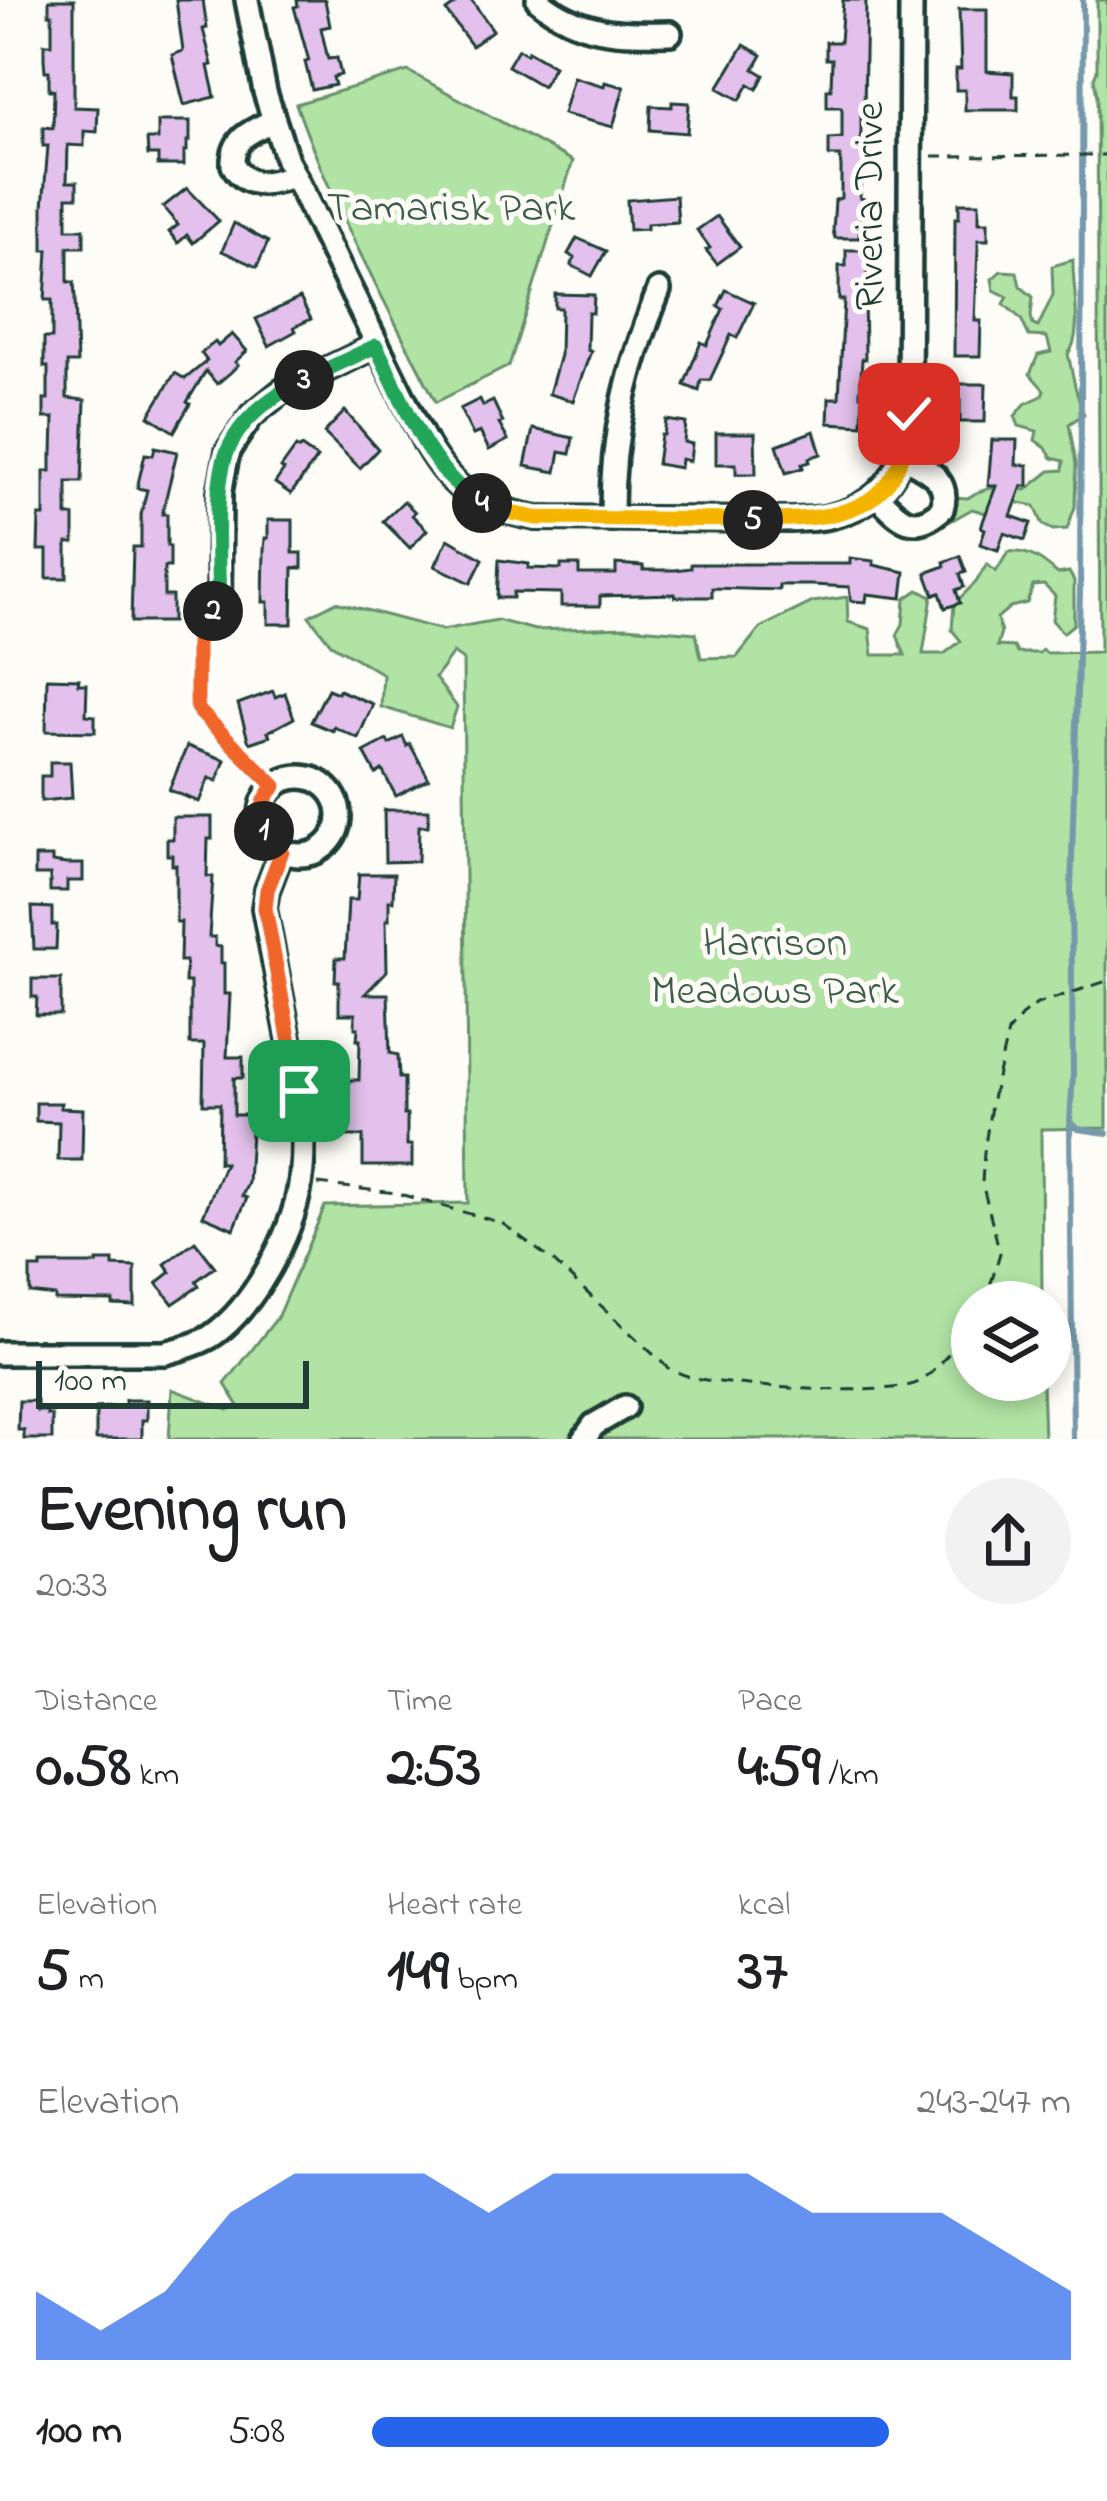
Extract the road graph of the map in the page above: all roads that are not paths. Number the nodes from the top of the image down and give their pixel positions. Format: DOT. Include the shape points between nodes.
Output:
graph roads {
  1 [pos="247,0"];
  2 [pos="538,0"];
  3 [pos="911,0"];
  4 [pos="670,33"];
  5 [pos="273,121"];
  6 [pos="293,176"];
  7 [pos="659,290"];
  8 [pos="376,346"];
  9 [pos="904,457"];
  10 [pos="883,487"];
  11 [pos="612,519"];
  12 [pos="219,617"];
  13 [pos="282,851"];
  14 [pos="0,1353"];
  15 [pos="626,1406"];
  16 [pos="584,1439"];
  1 -- 5 [label="street"];
  2 -- 4 [label="street" via="579,26"];
  3 -- 9 [label="street, Riveria Drive"];
  5 -- 6 [label="street"];
  5 -- 6 [label="street" via="239,140 233,165 253,183"];
  6 -- 8 [label="street"];
  7 -- 11 [label="street" via="626,386"];
  8 -- 11 [label="street" via="439,466 474,499 536,518"];
  8 -- 12 [label="street" via="282,391 227,451"];
  9 -- 10 [label="street, Riveria Drive"];
  9 -- 10 [label="street" via="939,478 942,509 915,524 897,516"];
  10 -- 11 [label="street" via="827,518"];
  13 -- 13 [label="street" via="261,820 266,796 286,780 323,785 339,818 329,842 307,854"];
  13 -- 14 [label="street" via="265,908 299,1091 301,1183 271,1264 239,1311 190,1346 166,1353"];
  15 -- 16 [label="street"];
}
